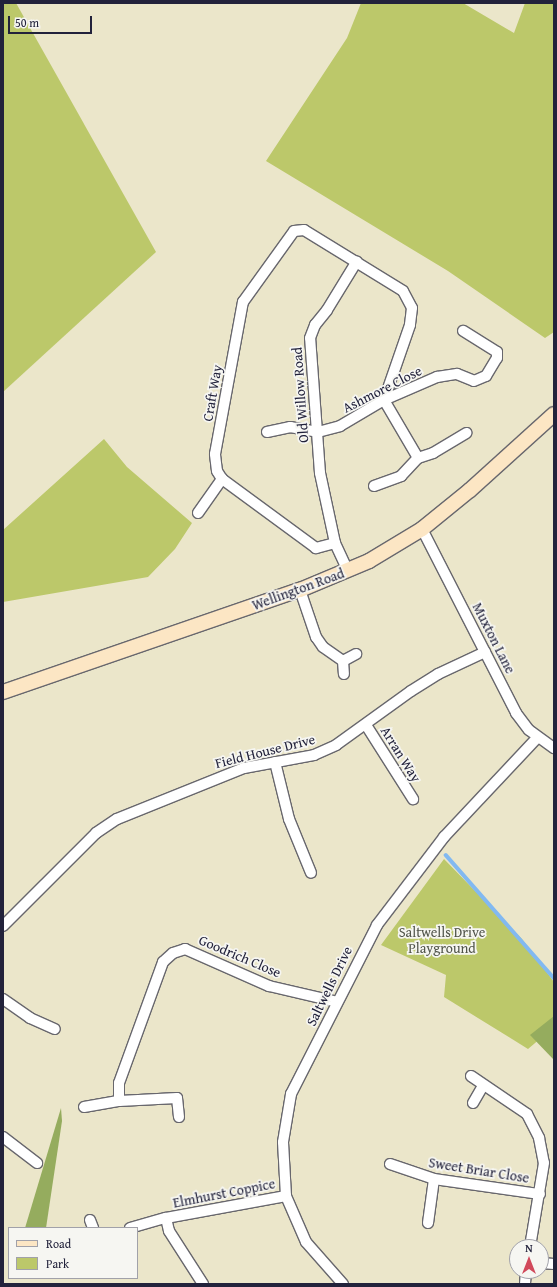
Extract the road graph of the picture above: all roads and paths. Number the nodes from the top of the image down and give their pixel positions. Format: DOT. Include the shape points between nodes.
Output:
graph roads {
  1 [pos="357,261"];
  2 [pos="463,331"];
  3 [pos="384,400"];
  4 [pos="554,414"];
  5 [pos="267,432"];
  6 [pos="318,432"];
  7 [pos="466,433"];
  8 [pos="418,458"];
  9 [pos="222,479"];
  10 [pos="374,486"];
  11 [pos="198,513"];
  12 [pos="422,529"];
  13 [pos="335,543"];
  14 [pos="348,571"];
  15 [pos="300,590"];
  16 [pos="485,652"];
  17 [pos="356,654"];
  18 [pos="343,661"];
  19 [pos="344,674"];
  20 [pos="3,692"];
  21 [pos="366,725"];
  22 [pos="537,738"];
  23 [pos="554,748"];
  24 [pos="275,762"];
  25 [pos="413,799"];
  26 [pos="311,873"];
  27 [pos="3,926"];
  28 [pos="3,999"];
  29 [pos="337,1002"];
  30 [pos="55,1029"];
  31 [pos="471,1076"];
  32 [pos="483,1086"];
  33 [pos="119,1101"];
  34 [pos="473,1103"];
  35 [pos="84,1107"];
  36 [pos="179,1117"];
  37 [pos="3,1137"];
  38 [pos="37,1163"];
  39 [pos="390,1164"];
  40 [pos="434,1179"];
  41 [pos="540,1194"];
  42 [pos="286,1196"];
  43 [pos="166,1218"];
  44 [pos="428,1223"];
  45 [pos="134,1227"];
  46 [pos="532,1239"];
  47 [pos="203,1284"];
  48 [pos="343,1284"];
  1 -- 3 [label="street" via="403,291 412,308 410,325"];
  1 -- 6 [label="street, Old Willow Road" via="315,325 310,338"];
  1 -- 9 [label="street, Craft Way" via="304,230 294,231 243,302 215,454 217,471"];
  2 -- 3 [label="street, Ashmore Close" via="497,352 497,358 486,376 474,381 457,374 437,377"];
  3 -- 6 [label="street, Ashmore Close" via="340,426"];
  3 -- 8 [label="street"];
  4 -- 12 [label="street, Wellington Road" via="470,490"];
  5 -- 6 [label="street" via="290,427"];
  6 -- 13 [label="street, Old Willow Road" via="320,473"];
  7 -- 8 [label="street" via="433,453"];
  8 -- 10 [label="street" via="401,476"];
  9 -- 11 [label="street"];
  9 -- 13 [label="street" via="316,548"];
  12 -- 14 [label="street, Wellington Road" via="395,547"];
  12 -- 16 [label="street, Muxton Lane"];
  13 -- 14 [label="street"];
  14 -- 15 [label="street, Wellington Road"];
  15 -- 18 [label="street" via="316,637 323,647"];
  15 -- 20 [label="street, Wellington Road"];
  16 -- 21 [label="street, Field House Drive" via="438,674"];
  16 -- 22 [label="street, Muxton Lane" via="516,713"];
  17 -- 18 [label="street"];
  18 -- 19 [label="street"];
  21 -- 24 [label="street, Field House Drive" via="336,745 320,752"];
  21 -- 25 [label="street, Arran Way"];
  22 -- 23 [label="street, Muxton Lane"];
  22 -- 29 [label="street, Saltwells Drive" via="444,837 399,894 365,945"];
  24 -- 26 [label="street" via="289,819"];
  24 -- 27 [label="street, Field House Drive" via="244,768 213,779 117,819 96,833"];
  28 -- 30 [label="street" via="30,1018"];
  29 -- 33 [label="street, Goodrich Close" via="269,986 185,949 173,953 163,962 119,1083"];
  29 -- 42 [label="street, Saltwells Drive" via="291,1094 283,1142"];
  31 -- 32 [label="street"];
  32 -- 34 [label="street"];
  32 -- 41 [label="street" via="527,1114 539,1138 544,1163"];
  33 -- 35 [label="street"];
  33 -- 36 [label="street" via="177,1098"];
  37 -- 38 [label="street"];
  39 -- 40 [label="street, Sweet Briar Close"];
  40 -- 41 [label="street, Sweet Briar Close"];
  40 -- 44 [label="street"];
  41 -- 46 [label="street"];
  42 -- 43 [label="street, Elmhurst Coppice"];
  42 -- 48 [label="street, Saltwells Drive" via="306,1242"];
  43 -- 45 [label="street, Elmhurst Coppice"];
  43 -- 47 [label="street, Elmhurst Coppice" via="169,1231"];
}
